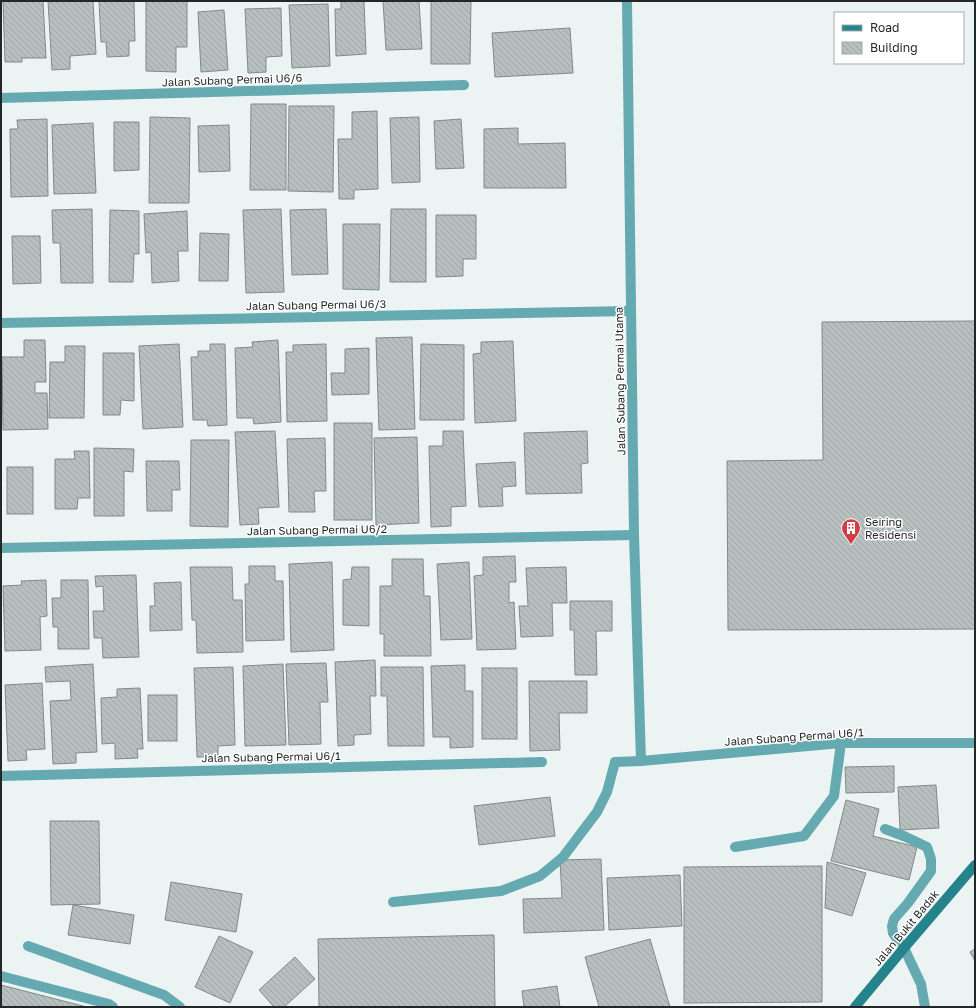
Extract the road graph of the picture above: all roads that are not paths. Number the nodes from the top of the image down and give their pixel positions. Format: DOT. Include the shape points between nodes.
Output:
graph roads {
  1 [pos="627,1"];
  2 [pos="464,86"];
  3 [pos="1,98"];
  4 [pos="631,311"];
  5 [pos="1,323"];
  6 [pos="634,535"];
  7 [pos="1,548"];
  8 [pos="975,743"];
  9 [pos="841,744"];
  10 [pos="641,761"];
  11 [pos="542,762"];
  12 [pos="1,776"];
  13 [pos="885,829"];
  14 [pos="735,847"];
  15 [pos="975,865"];
  16 [pos="393,902"];
  17 [pos="28,946"];
  18 [pos="904,948"];
  19 [pos="1,976"];
  20 [pos="113,1007"];
  21 [pos="180,1007"];
  22 [pos="855,1007"];
  23 [pos="925,1007"];
  1 -- 4 [label="street, Jalan Subang Permai Utama"];
  2 -- 3 [label="street, Jalan Subang Permai U6/6"];
  4 -- 5 [label="street, Jalan Subang Permai U6/3"];
  4 -- 6 [label="street, Jalan Subang Permai Utama"];
  6 -- 7 [label="street, Jalan Subang Permai U6/2"];
  6 -- 10 [label="street, Jalan Subang Permai Utama"];
  8 -- 9 [label="street, Jalan Subang Permai U6/1"];
  9 -- 10 [label="street, Jalan Subang Permai U6/1"];
  9 -- 14 [label="street" via="834,796 804,836"];
  10 -- 16 [label="street, Jalan Subang Permai U6/1" via="615,762 607,792 597,812 563,857 540,876 501,891"];
  11 -- 12 [label="street, Jalan Subang Permai U6/1"];
  13 -- 18 [label="street" via="926,847 931,859 931,871 894,919 893,934"];
  15 -- 18 [label="main road, Jalan Bukit Badak"];
  17 -- 21 [label="street" via="164,995"];
  18 -- 22 [label="main road, Jalan Bukit Badak"];
  18 -- 23 [label="street" via="921,984"];
  19 -- 20 [label="street"];
}
